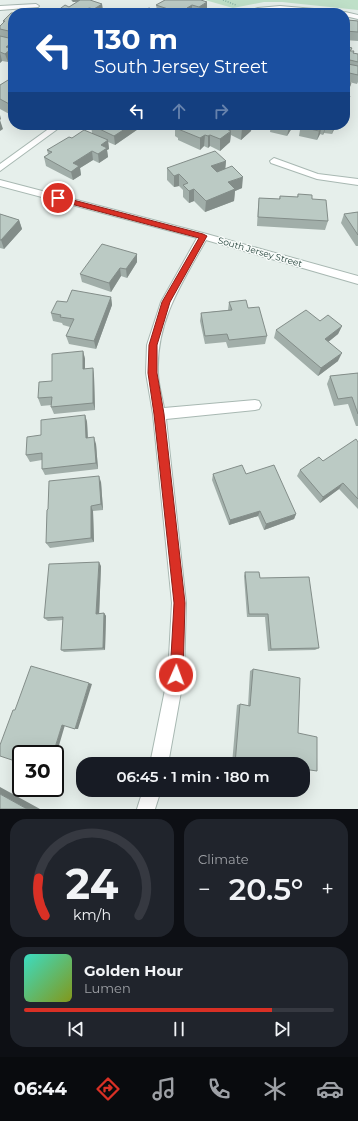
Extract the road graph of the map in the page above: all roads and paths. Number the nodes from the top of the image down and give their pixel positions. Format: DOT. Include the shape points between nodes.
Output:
graph roads {
  1 [pos="36,6"];
  2 [pos="0,8"];
  3 [pos="268,8"];
  4 [pos="283,8"];
  5 [pos="52,130"];
  6 [pos="274,162"];
  7 [pos="0,168"];
  8 [pos="358,182"];
  9 [pos="0,183"];
  10 [pos="203,236"];
  11 [pos="358,280"];
  12 [pos="255,405"];
  13 [pos="159,414"];
  14 [pos="161,757"];
  15 [pos="150,797"];
  16 [pos="146,809"];
  1 -- 2 [label="street"];
  3 -- 4 [label="street"];
  5 -- 7 [label="street"];
  6 -- 8 [label="street" via="317,176"];
  9 -- 10 [label="street, South Jersey Street"];
  10 -- 11 [label="street, South Jersey Street"];
  10 -- 13 [label="street" via="166,302 153,345 152,373"];
  12 -- 13 [label="street"];
  13 -- 14 [label="street" via="179,603 176,675"];
  15 -- 16 [label="street"];
}
